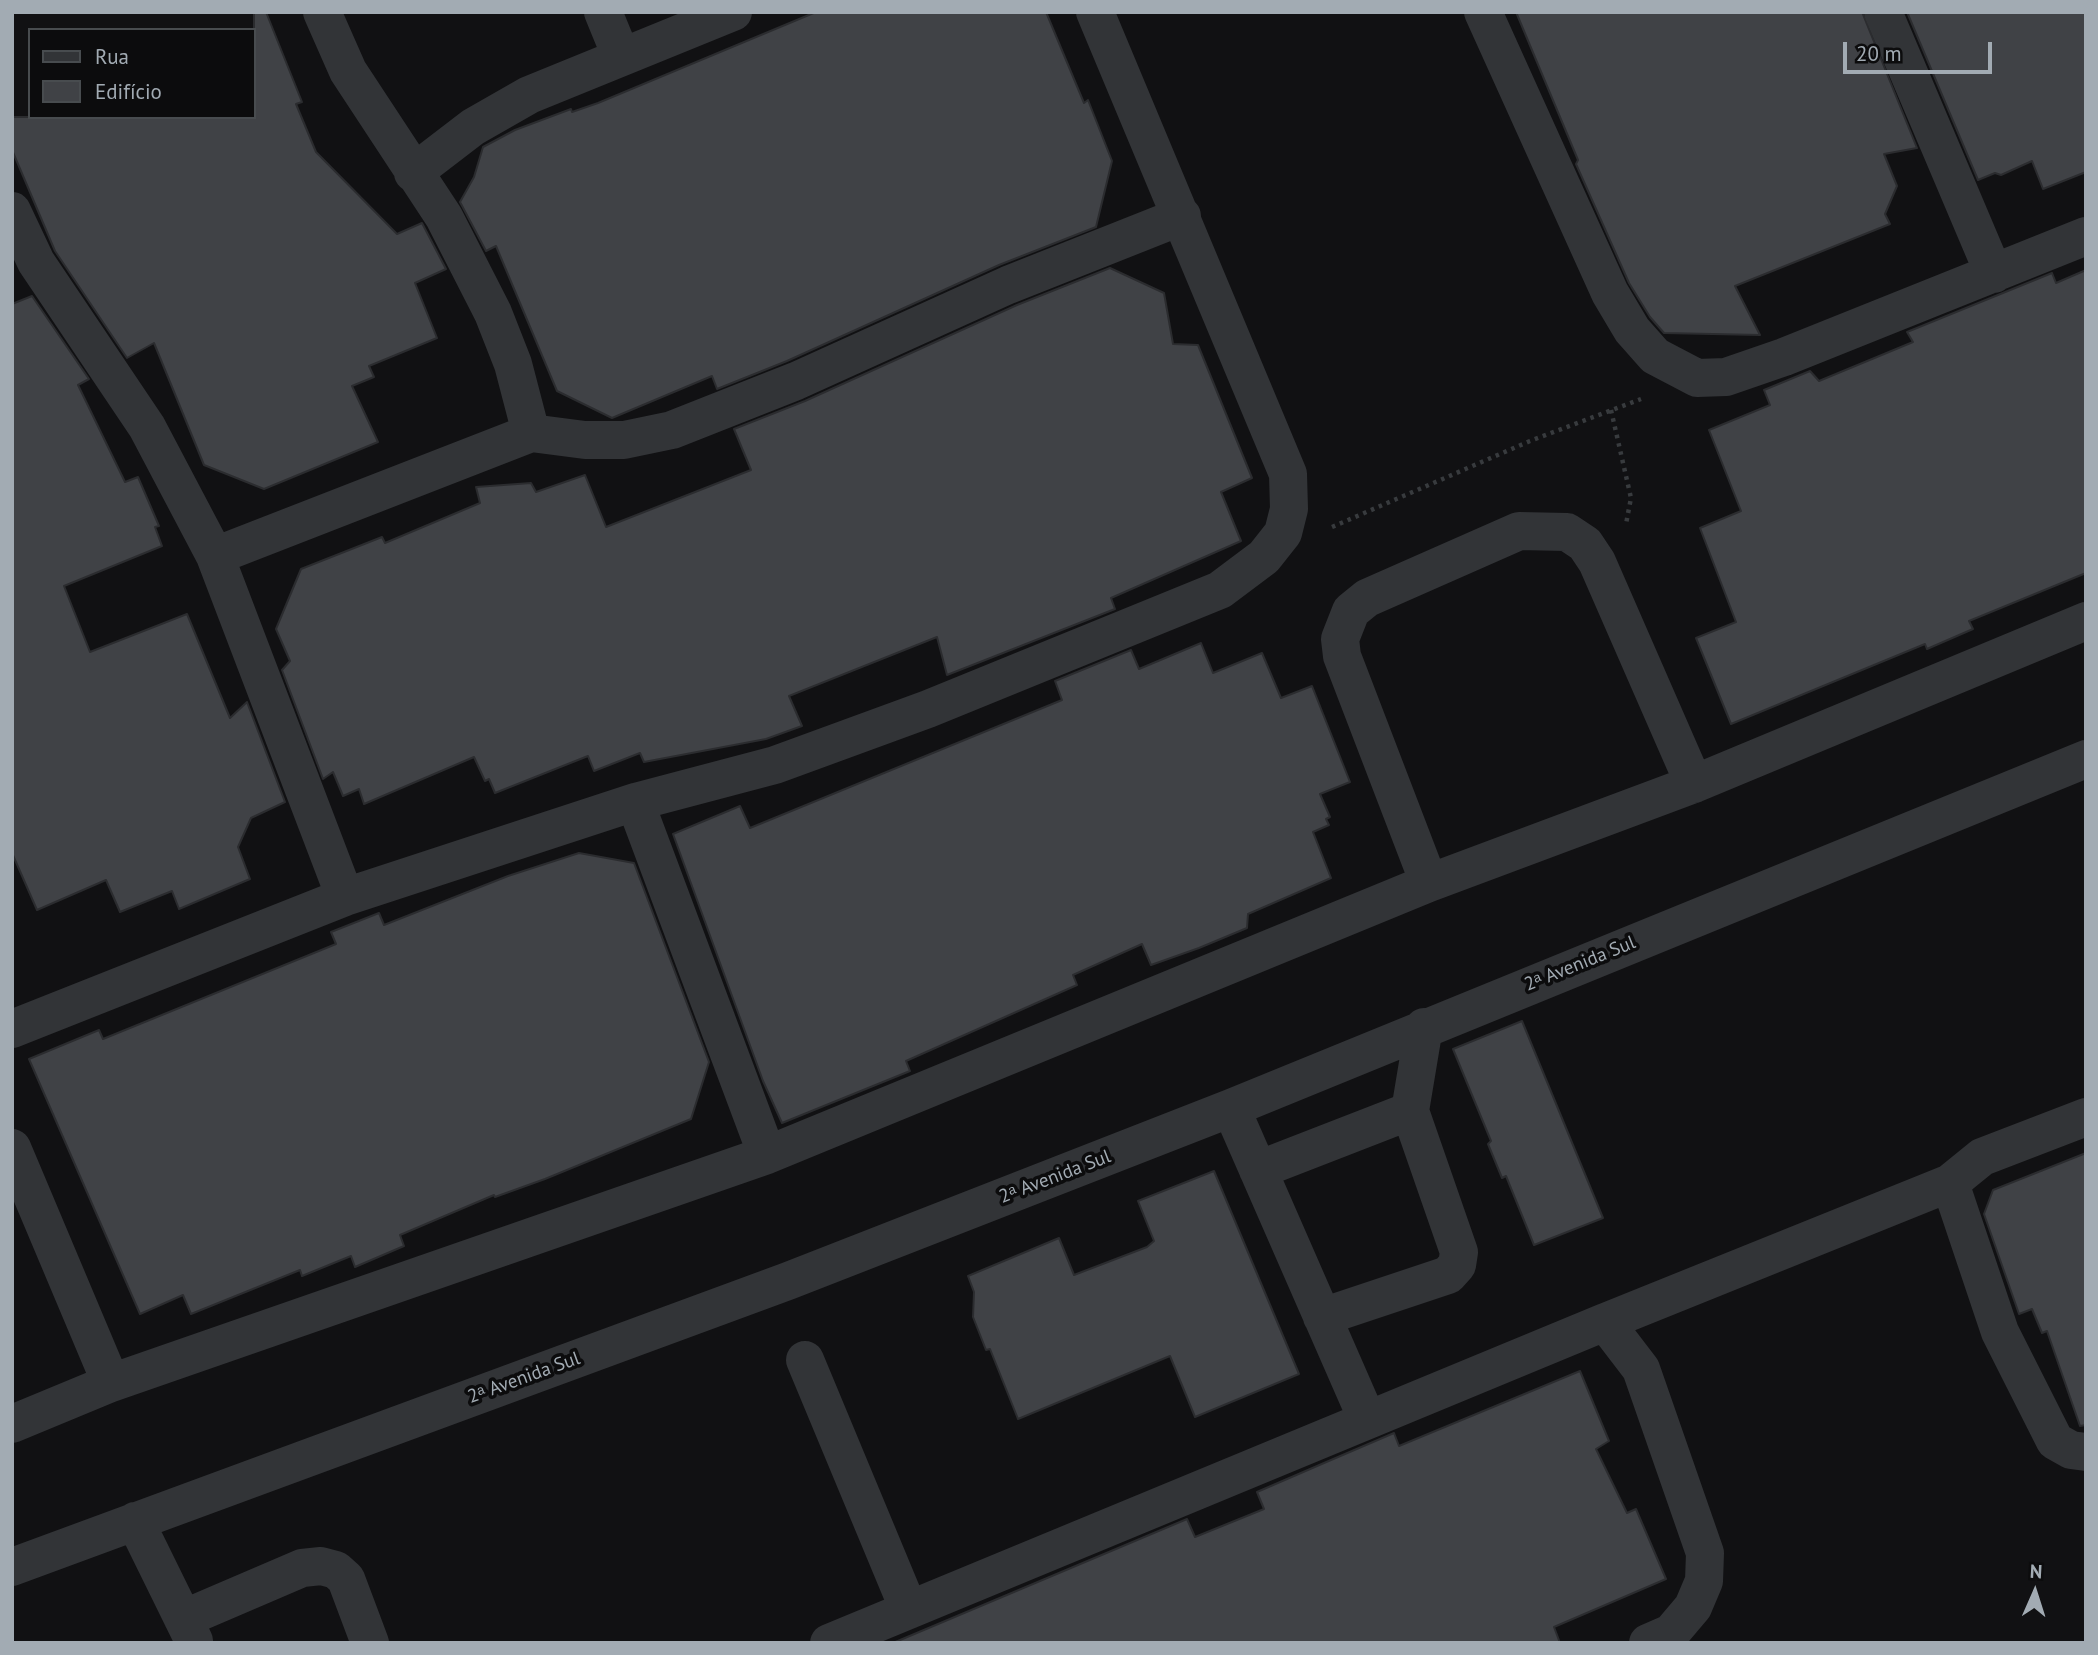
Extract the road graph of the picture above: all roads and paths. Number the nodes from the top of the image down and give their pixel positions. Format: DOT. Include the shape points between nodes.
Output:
graph roads {
  1 [pos="322,12"];
  2 [pos="603,12"];
  3 [pos="733,12"];
  4 [pos="1095,12"];
  5 [pos="1483,12"];
  6 [pos="1883,12"];
  7 [pos="621,56"];
  8 [pos="414,173"];
  9 [pos="12,211"];
  10 [pos="1182,216"];
  11 [pos="2086,236"];
  12 [pos="1994,274"];
  13 [pos="1697,378"];
  14 [pos="1611,410"];
  15 [pos="531,433"];
  16 [pos="1327,530"];
  17 [pos="215,556"];
  18 [pos="1600,569"];
  19 [pos="2086,621"];
  20 [pos="2086,758"];
  21 [pos="1694,784"];
  22 [pos="635,802"];
  23 [pos="1429,883"];
  24 [pos="345,897"];
  25 [pos="1424,1027"];
  26 [pos="12,1029"];
  27 [pos="1231,1108"];
  28 [pos="1410,1111"];
  29 [pos="2086,1117"];
  30 [pos="12,1148"];
  31 [pos="768,1155"];
  32 [pos="1258,1170"];
  33 [pos="1950,1183"];
  34 [pos="1322,1317"];
  35 [pos="1605,1322"];
  36 [pos="805,1360"];
  37 [pos="111,1383"];
  38 [pos="1367,1419"];
  39 [pos="12,1424"];
  40 [pos="2086,1452"];
  41 [pos="135,1521"];
  42 [pos="12,1567"];
  43 [pos="909,1610"];
  44 [pos="189,1631"];
  45 [pos="836,1642"];
  46 [pos="370,1643"];
  47 [pos="1648,1643"];
  1 -- 8 [label="street" via="348,71"];
  2 -- 7 [label="street"];
  3 -- 7 [label="street"];
  4 -- 10 [label="street"];
  5 -- 13 [label="street" via="1610,293 1632,330 1655,356"];
  6 -- 12 [label="street"];
  7 -- 8 [label="street" via="528,95 473,127"];
  8 -- 15 [label="street" via="444,218 493,313 513,364"];
  9 -- 17 [label="street" via="36,262 147,427"];
  10 -- 15 [label="street" via="1008,285 796,381 672,430 624,440"];
  10 -- 22 [label="street" via="1288,474 1289,509 1283,533 1264,557 1220,590 928,709 775,765"];
  11 -- 12 [label="street"];
  12 -- 13 [label="street" via="1784,357 1726,377"];
  13 -- 14 [label="path"];
  14 -- 16 [label="path"];
  14 -- 18 [label="path" via="1631,498 1622,544"];
  15 -- 17 [label="street"];
  17 -- 24 [label="street"];
  18 -- 21 [label="street"];
  18 -- 23 [label="street" via="1585,544 1567,532 1519,531 1397,582 1352,611 1340,639 1342,656"];
  19 -- 21 [label="street"];
  20 -- 25 [label="street, 2ᵃ Avenida Sul"];
  21 -- 23 [label="street"];
  22 -- 24 [label="street"];
  22 -- 31 [label="street"];
  23 -- 31 [label="street"];
  24 -- 26 [label="street"];
  25 -- 27 [label="street, 2ᵃ Avenida Sul"];
  25 -- 28 [label="street"];
  27 -- 32 [label="street"];
  27 -- 41 [label="street, 2ᵃ Avenida Sul" via="788,1281"];
  28 -- 32 [label="street"];
  28 -- 34 [label="street" via="1459,1252 1457,1265 1448,1275"];
  29 -- 33 [label="street" via="1982,1157"];
  30 -- 37 [label="street"];
  31 -- 37 [label="street"];
  32 -- 34 [label="street"];
  33 -- 35 [label="street"];
  33 -- 40 [label="street" via="2000,1332 2055,1441"];
  34 -- 38 [label="street"];
  35 -- 38 [label="street"];
  35 -- 47 [label="street" via="1641,1369 1705,1553 1704,1581 1693,1607 1671,1633"];
  36 -- 43 [label="street"];
  37 -- 39 [label="street"];
  38 -- 43 [label="street"];
  41 -- 42 [label="street, 2ᵃ Avenida Sul"];
  41 -- 44 [label="street"];
  43 -- 45 [label="street"];
  44 -- 46 [label="street" via="302,1568 321,1566 346,1579"];
}
